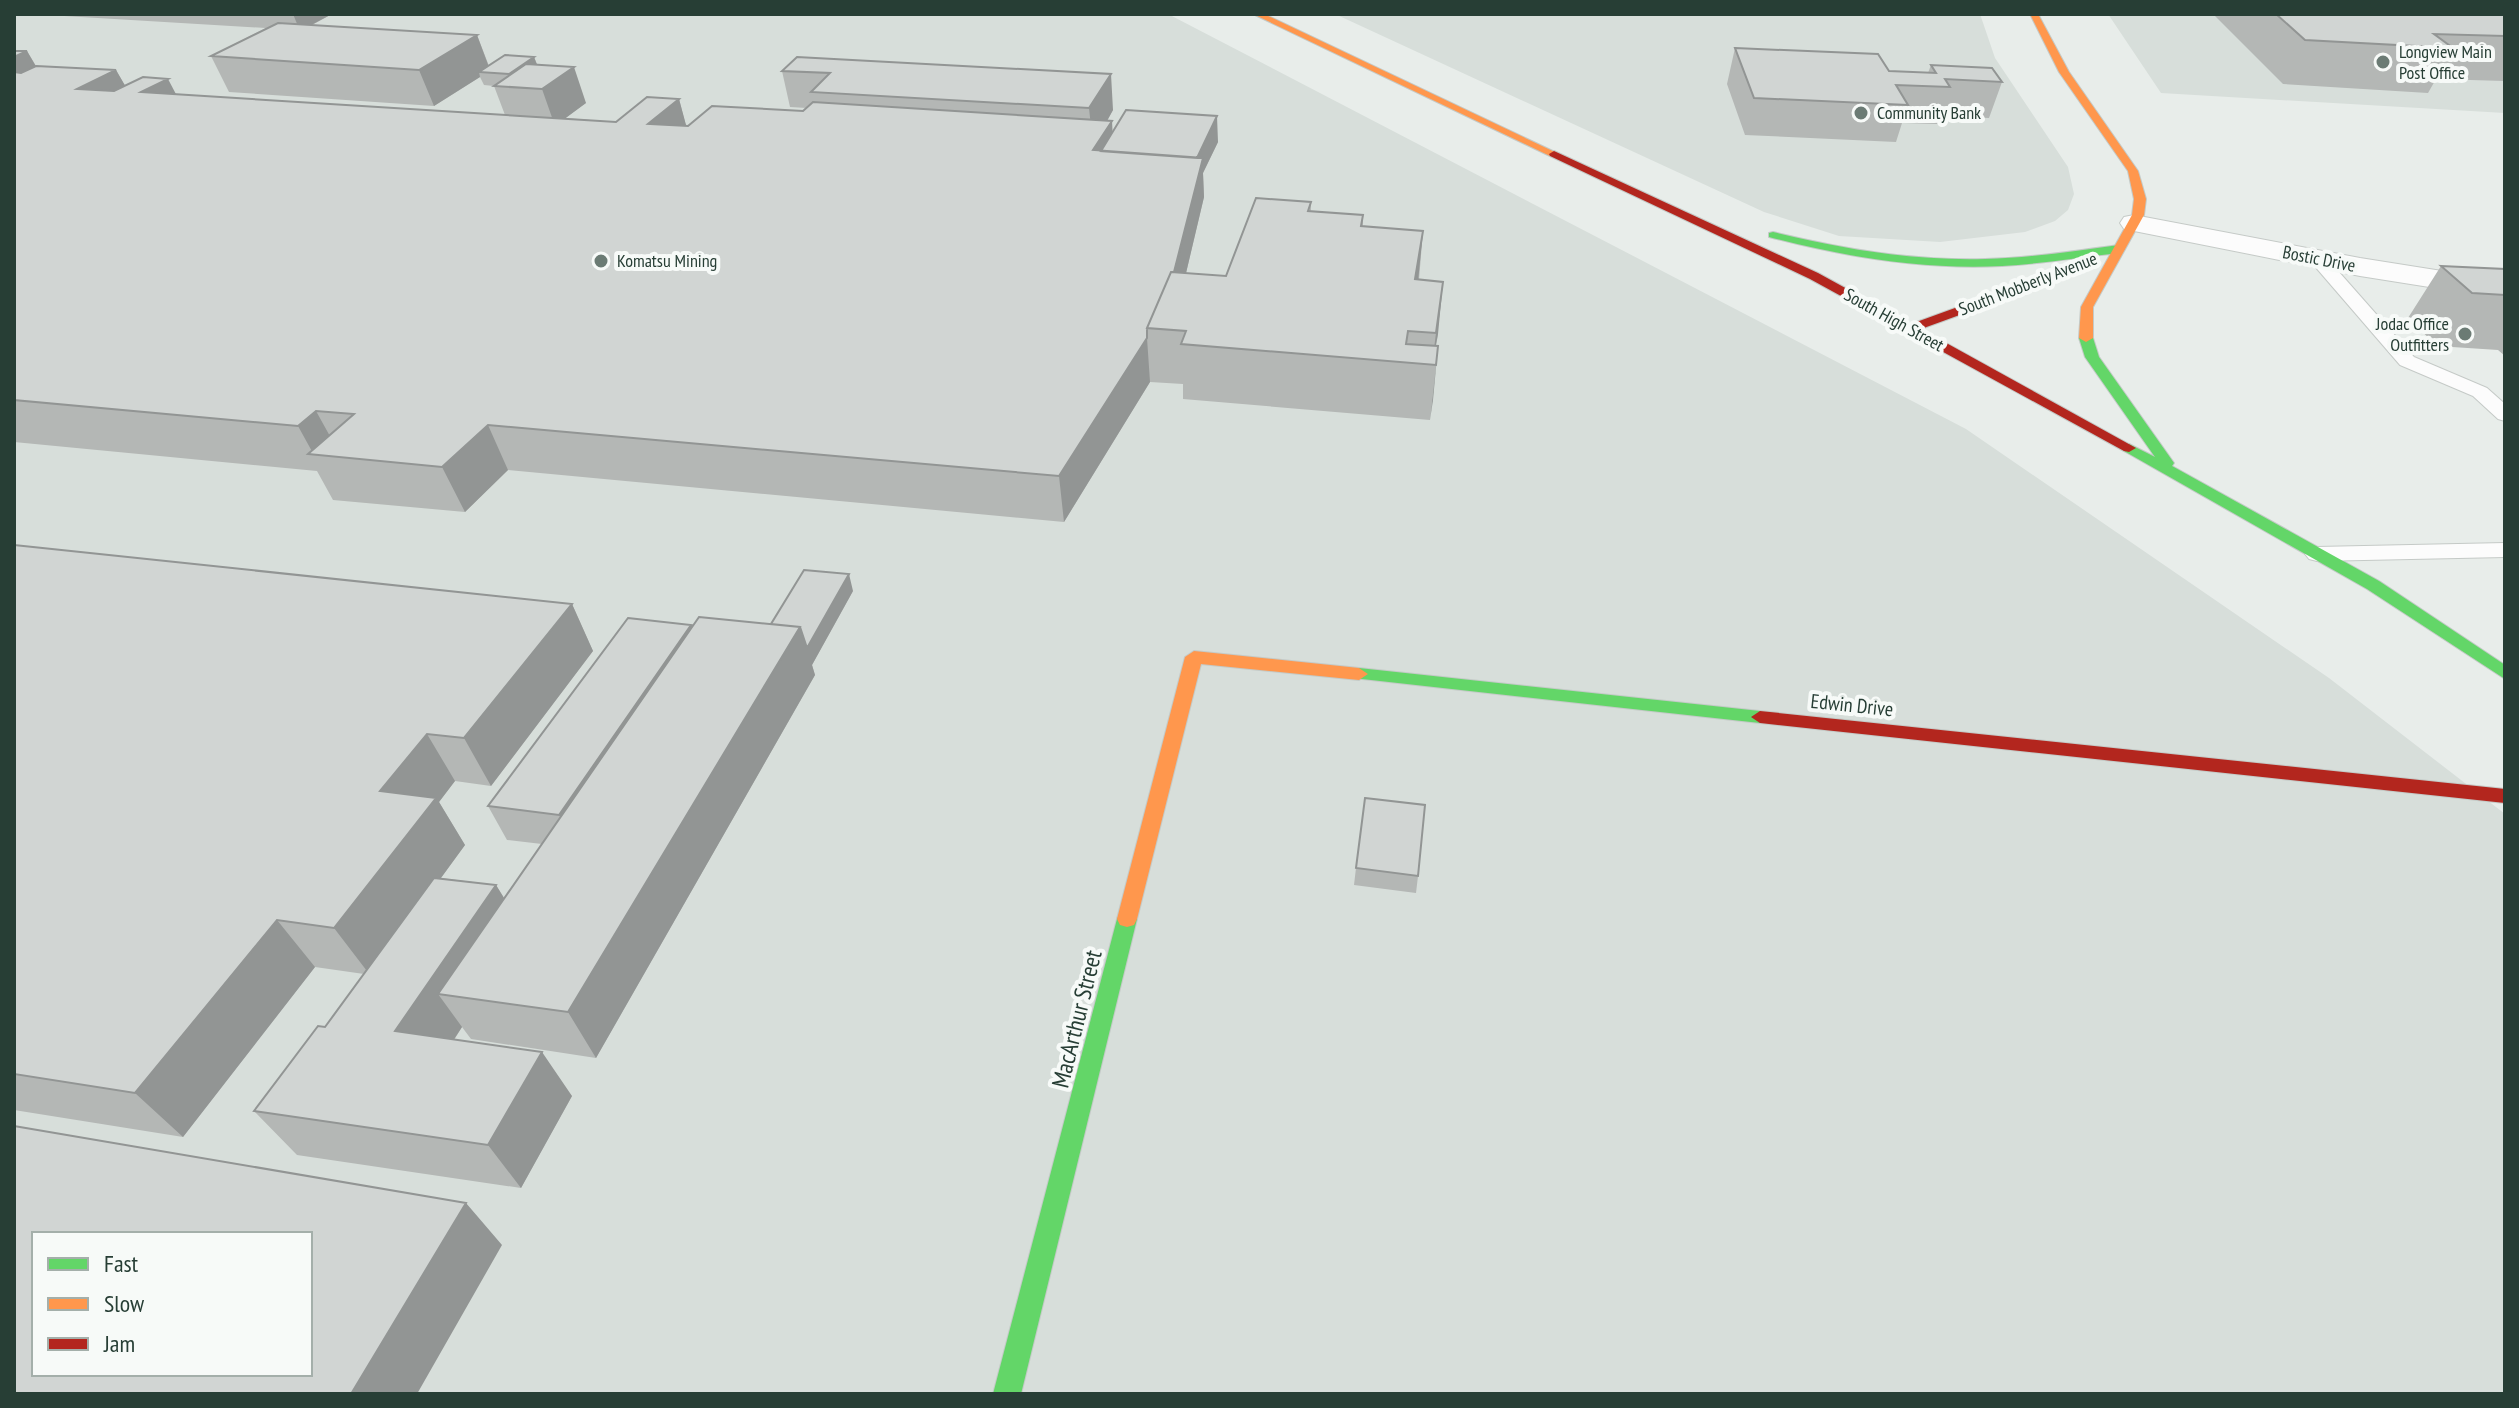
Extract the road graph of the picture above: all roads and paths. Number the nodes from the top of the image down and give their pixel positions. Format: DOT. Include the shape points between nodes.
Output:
graph roads {
  1 [pos="1257,14"];
  2 [pos="2034,14"];
  3 [pos="1644,196"];
  4 [pos="2134,223"];
  5 [pos="2119,249"];
  6 [pos="2318,259"];
  7 [pos="2505,290"];
  8 [pos="1909,329"];
  9 [pos="2505,415"];
  10 [pos="2174,473"];
  11 [pos="2505,550"];
  12 [pos="2317,554"];
  13 [pos="1194,657"];
  14 [pos="2505,673"];
  15 [pos="2505,796"];
  16 [pos="1007,1394"];
  1 -- 3 [label="main road, South High Street"];
  2 -- 4 [label="main road, South Mobberly Avenue" via="2064,72 2133,171 2140,199"];
  3 -- 5 [label="main road" via="1796,242 1862,255 1986,263"];
  3 -- 8 [label="main road, South High Street" via="1814,276"];
  4 -- 5 [label="main road, South Mobberly Avenue"];
  4 -- 6 [label="street, Bostic Drive"];
  5 -- 8 [label="main road, South Mobberly Avenue"];
  5 -- 10 [label="main road" via="2087,307 2086,338 2108,382"];
  6 -- 7 [label="street, Bostic Drive"];
  6 -- 9 [label="lane" via="2407,361 2480,392"];
  8 -- 10 [label="main road, South High Street"];
  10 -- 12 [label="main road, South High Street"];
  11 -- 12 [label="lane"];
  12 -- 14 [label="main road, South High Street"];
  13 -- 15 [label="main road, Edwin Drive"];
  13 -- 16 [label="main road, MacArthur Street"];
}
